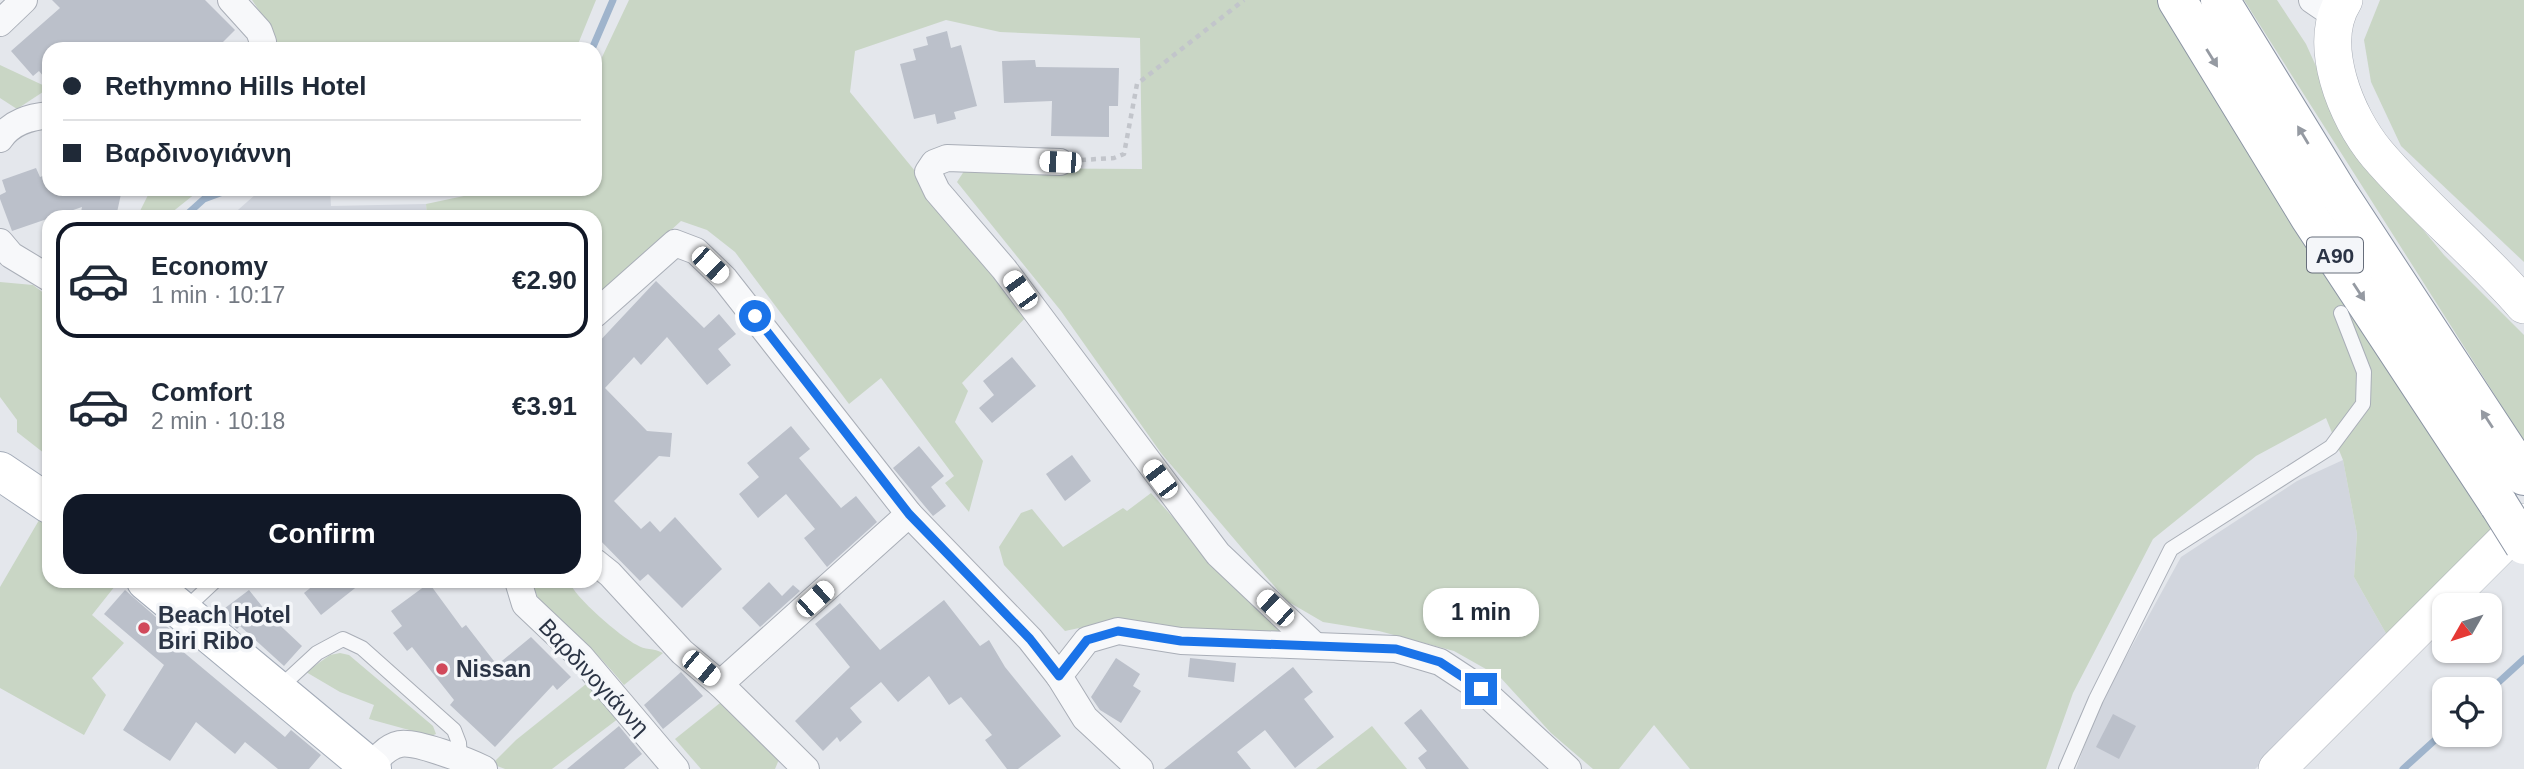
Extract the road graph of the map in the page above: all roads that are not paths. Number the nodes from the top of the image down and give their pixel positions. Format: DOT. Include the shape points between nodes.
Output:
graph roads {
  1 [pos="24,0"];
  2 [pos="231,0"];
  3 [pos="2177,0"];
  4 [pos="2220,0"];
  5 [pos="2330,5"];
  6 [pos="0,23"];
  7 [pos="263,42"];
  8 [pos="42,116"];
  9 [pos="0,139"];
  10 [pos="1060,162"];
  11 [pos="0,242"];
  12 [pos="42,274"];
  13 [pos="2524,305"];
  14 [pos="602,308"];
  15 [pos="2342,313"];
  16 [pos="0,471"];
  17 [pos="2524,476"];
  18 [pos="42,499"];
  19 [pos="909,514"];
  20 [pos="2512,514"];
  21 [pos="2524,545"];
  22 [pos="602,568"];
  23 [pos="155,588"];
  24 [pos="208,588"];
  25 [pos="520,588"];
  26 [pos="183,611"];
  27 [pos="1313,644"];
  28 [pos="1059,676"];
  29 [pos="720,684"];
  30 [pos="277,690"];
  31 [pos="472,764"];
  32 [pos="371,769"];
  33 [pos="676,769"];
  34 [pos="806,769"];
  35 [pos="1140,769"];
  36 [pos="1568,769"];
  37 [pos="2066,769"];
  38 [pos="2277,769"];
  1 -- 6 [label="street"];
  2 -- 7 [label="street"];
  3 -- 20 [label="main road, Α90, one-way" via="2310,218"];
  17 -- 4 [label="main road, Α90, one-way" via="2339,194"];
  5 -- 13 [label="street" via="2333,63 2376,152"];
  8 -- 9 [label="street" via="30,117"];
  10 -- 27 [label="street" via="947,158 934,163 928,172 937,191 1004,269 1217,554"];
  11 -- 12 [label="street" via="11,256"];
  14 -- 19 [label="street" via="675,243 695,251 755,316"];
  15 -- 37 [label="lane" via="2364,372 2363,404 2331,447 2171,549"];
  16 -- 18 [label="main road"];
  19 -- 28 [label="street" via="1030,639"];
  19 -- 29 [label="street"];
  20 -- 21 [label="main road, Α90, bridge"];
  20 -- 38 [label="street"];
  22 -- 29 [label="street" via="682,652"];
  23 -- 26 [label="main road"];
  24 -- 26 [label="lane"];
  25 -- 33 [label="street, Βαρδινογιάννη" via="525,604 581,657"];
  26 -- 30 [label="main road"];
  27 -- 28 [label="street" via="1181,641 1118,631 1087,640"];
  27 -- 36 [label="street" via="1396,649 1440,662 1481,689"];
  28 -- 35 [label="street" via="1085,718"];
  29 -- 34 [label="street"];
  30 -- 31 [label="lane" via="317,653 343,639 362,648 454,730"];
  30 -- 32 [label="main road"];
  31 -- 32 [label="street" via="403,743 390,747"];
}
